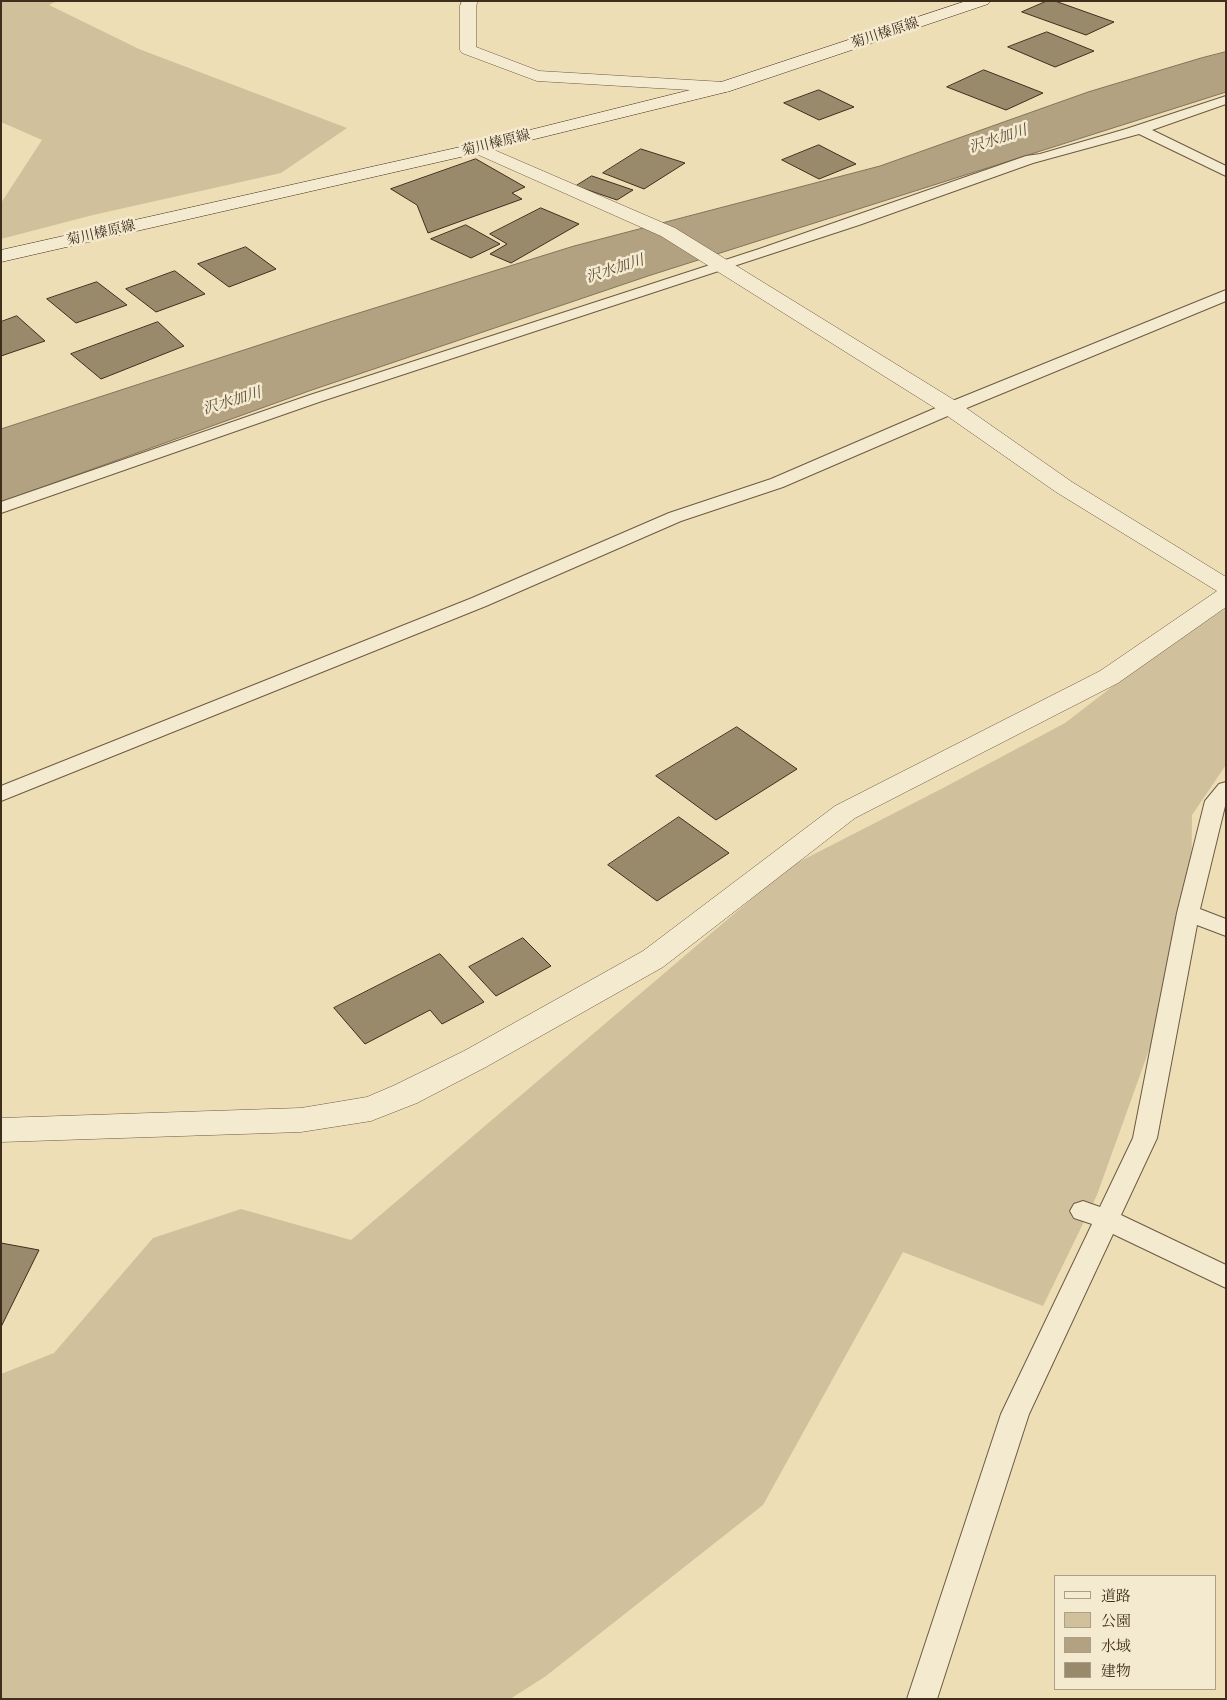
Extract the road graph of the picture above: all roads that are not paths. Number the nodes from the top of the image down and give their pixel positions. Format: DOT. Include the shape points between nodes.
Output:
graph roads {
  1 [pos="470,1"];
  2 [pos="982,1"];
  3 [pos="724,87"];
  4 [pos="1226,100"];
  5 [pos="1140,129"];
  6 [pos="478,148"];
  7 [pos="1226,172"];
  8 [pos="1,256"];
  9 [pos="719,262"];
  10 [pos="1226,295"];
  11 [pos="951,408"];
  12 [pos="1,508"];
  13 [pos="1226,587"];
  14 [pos="1226,596"];
  15 [pos="1226,789"];
  16 [pos="1,794"];
  17 [pos="1188,914"];
  18 [pos="1226,928"];
  19 [pos="1,1130"];
  20 [pos="1094,1215"];
  21 [pos="1226,1278"];
  22 [pos="922,1699"];
  1 -- 3 [label="street" via="468,50 537,76"];
  2 -- 3 [label="street, 菊川榛原線"];
  3 -- 6 [label="street, 菊川榛原線"];
  4 -- 5 [label="lane"];
  5 -- 7 [label="lane"];
  5 -- 9 [label="lane" via="1031,159"];
  6 -- 8 [label="street, 菊川榛原線"];
  6 -- 9 [label="street" via="668,232"];
  9 -- 11 [label="street"];
  9 -- 12 [label="lane"];
  10 -- 11 [label="lane"];
  11 -- 13 [label="street" via="1064,487"];
  11 -- 16 [label="lane" via="777,483 675,517 479,602"];
  14 -- 19 [label="street" via="1109,677 845,812 652,959 475,1059 406,1094 371,1109 301,1120"];
  15 -- 17 [label="lane" via="1214,801"];
  17 -- 18 [label="lane"];
  17 -- 20 [label="lane" via="1145,1138"];
  20 -- 21 [label="lane"];
  20 -- 22 [label="lane" via="1015,1414"];
}
